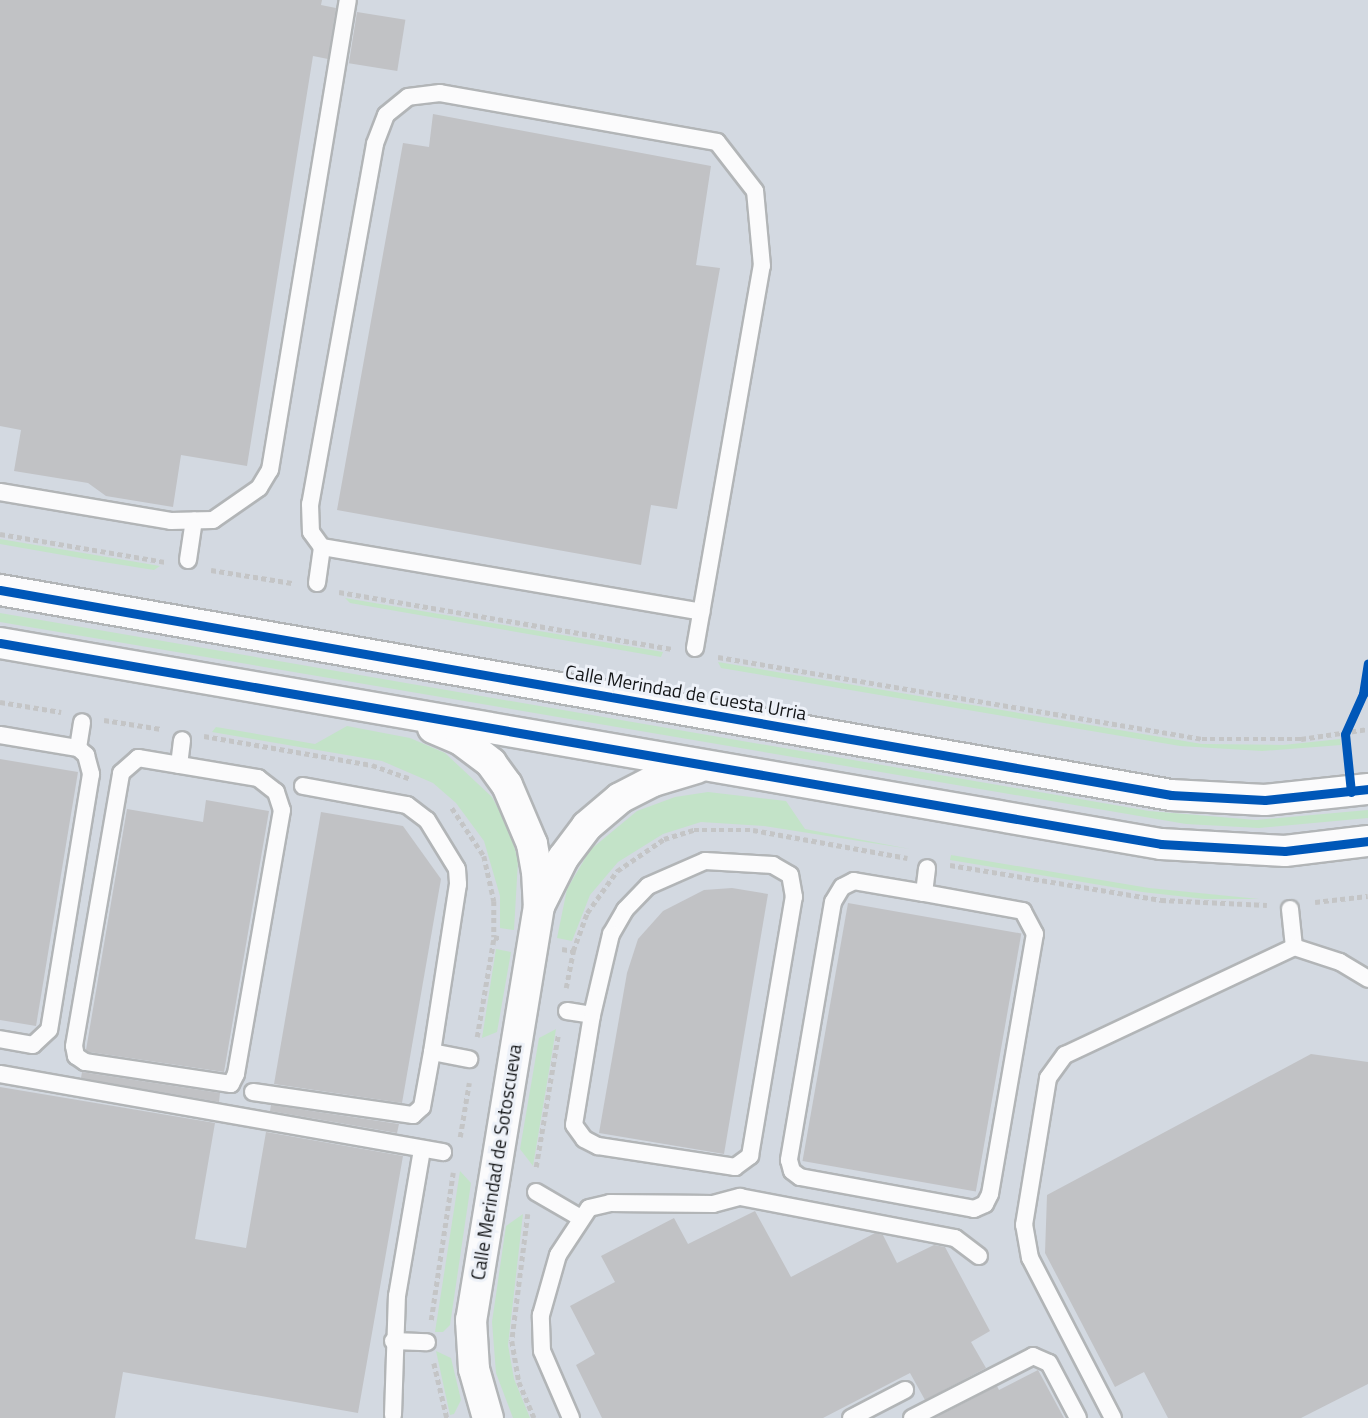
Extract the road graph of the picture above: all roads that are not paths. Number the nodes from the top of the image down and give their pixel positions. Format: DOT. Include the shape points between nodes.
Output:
graph roads {
  1 [pos="348,0"];
  2 [pos="0,492"];
  3 [pos="194,520"];
  4 [pos="323,547"];
  5 [pos="188,560"];
  6 [pos="317,583"];
  7 [pos="0,590"];
  8 [pos="702,611"];
  9 [pos="0,643"];
  10 [pos="695,648"];
  11 [pos="405,715"];
  12 [pos="82,722"];
  13 [pos="0,735"];
  14 [pos="183,740"];
  15 [pos="78,748"];
  16 [pos="179,765"];
  17 [pos="705,766"];
  18 [pos="303,786"];
  19 [pos="1359,791"];
  20 [pos="1368,841"];
  21 [pos="927,868"];
  22 [pos="924,893"];
  23 [pos="539,906"];
  24 [pos="1297,906"];
  25 [pos="1294,947"];
  26 [pos="1368,979"];
  27 [pos="565,1006"];
  28 [pos="592,1015"];
  29 [pos="0,1039"];
  30 [pos="432,1052"];
  31 [pos="469,1059"];
  32 [pos="0,1074"];
  33 [pos="253,1092"];
  34 [pos="422,1149"];
  35 [pos="449,1157"];
  36 [pos="535,1186"];
  37 [pos="579,1217"];
  38 [pos="979,1256"];
  39 [pos="393,1342"];
  40 [pos="430,1342"];
  41 [pos="905,1390"];
  42 [pos="393,1415"];
  43 [pos="488,1418"];
  44 [pos="571,1418"];
  45 [pos="851,1418"];
  46 [pos="912,1418"];
  47 [pos="1078,1418"];
  48 [pos="1113,1418"];
  1 -- 3 [label="lane" via="270,470 247,501 214,520"];
  2 -- 3 [label="lane" via="171,521"];
  3 -- 5 [label="lane"];
  4 -- 6 [label="lane"];
  4 -- 8 [label="lane"];
  4 -- 8 [label="lane" via="311,531 310,504 375,144 386,116 408,97 440,93 717,142 755,191 762,266"];
  7 -- 19 [label="street, Calle Merindad de Cuesta Urria" via="1171,795 1265,800"];
  8 -- 10 [label="lane"];
  9 -- 11 [label="street"];
  11 -- 17 [label="street"];
  11 -- 23 [label="street, Calle Merindad de Sotoscueva" via="461,740 491,763 508,785 532,844"];
  12 -- 15 [label="lane"];
  13 -- 15 [label="lane"];
  14 -- 16 [label="lane"];
  15 -- 29 [label="lane" via="86,755 91,774 49,1030 33,1045"];
  16 -- 16 [label="lane" via="138,758 121,773 74,1046 76,1056 85,1062 230,1084 236,1074 282,810 276,792 258,778"];
  17 -- 20 [label="street" via="1161,844 1285,851"];
  17 -- 23 [label="street, Calle Merindad de Sotoscueva" via="653,781 620,798 595,819 563,858"];
  18 -- 30 [label="lane" via="407,805 426,820 457,869"];
  21 -- 22 [label="lane"];
  22 -- 22 [label="lane" via="1023,911 1035,934 990,1194 985,1204 974,1209 800,1177 789,1160 833,902 842,887 854,881"];
  23 -- 43 [label="street, Calle Merindad de Sotoscueva" via="471,1320 474,1369"];
  24 -- 25 [label="lane"];
  25 -- 26 [label="lane" via="1340,962"];
  25 -- 48 [label="lane" via="1065,1055 1048,1078 1024,1225 1030,1258"];
  27 -- 28 [label="lane"];
  28 -- 28 [label="lane" via="574,1125 584,1139 598,1146 735,1167 750,1156 794,897 790,875 773,865 705,861 677,869 648,886 625,910 611,934"];
  30 -- 31 [label="lane"];
  30 -- 33 [label="lane" via="422,1107 413,1115"];
  32 -- 34 [label="lane"];
  34 -- 35 [label="lane"];
  34 -- 39 [label="lane"];
  36 -- 37 [label="lane"];
  37 -- 38 [label="lane" via="589,1208 610,1203 713,1204 740,1198 910,1226 955,1238"];
  37 -- 44 [label="lane" via="558,1255 541,1315 542,1351"];
  39 -- 40 [label="lane"];
  39 -- 42 [label="lane"];
  41 -- 45 [label="lane"];
  46 -- 47 [label="lane" via="1033,1356 1049,1363"];
}
